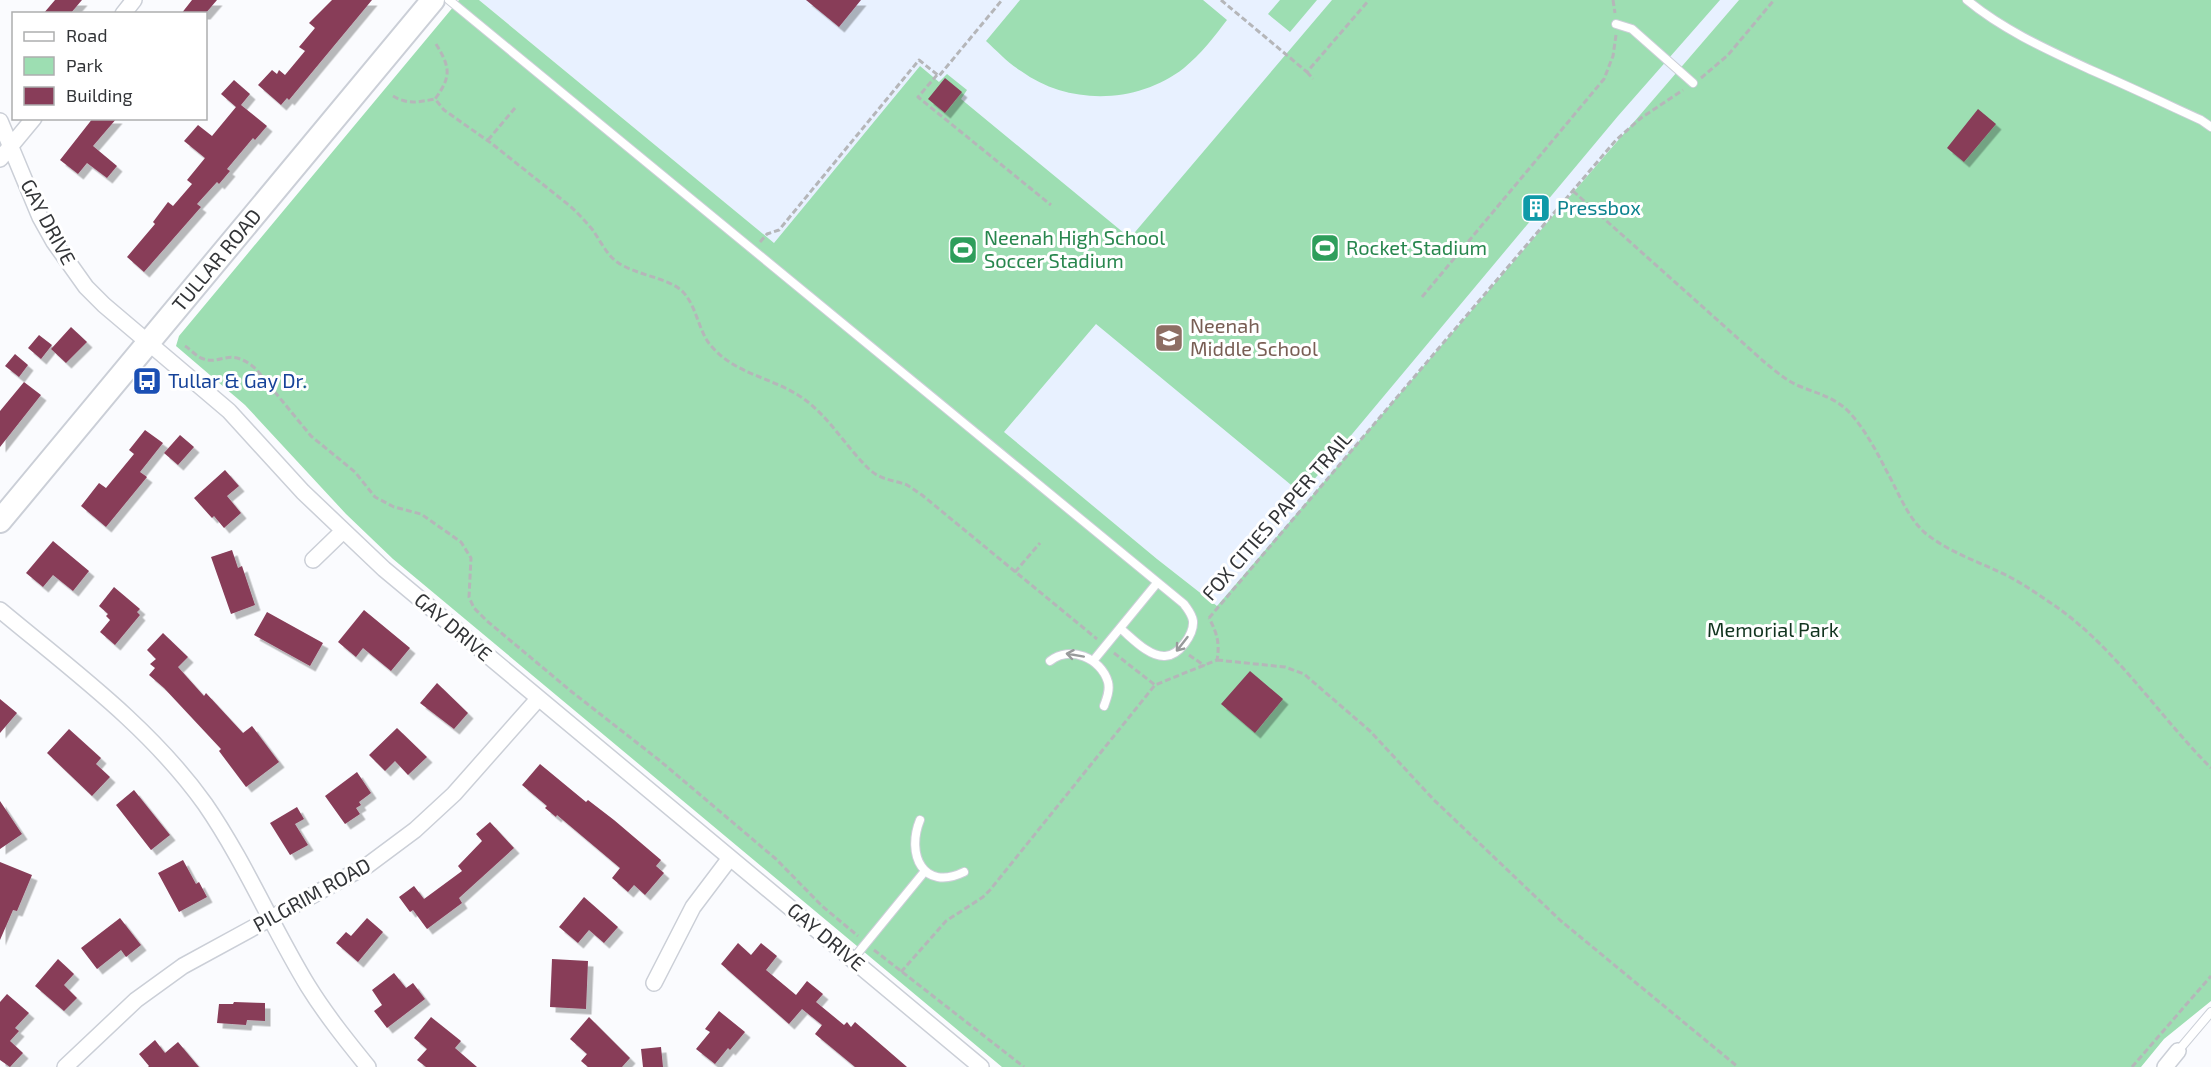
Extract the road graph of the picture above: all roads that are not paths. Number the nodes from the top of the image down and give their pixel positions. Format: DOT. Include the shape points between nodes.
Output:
graph roads {
  1 [pos="134,0"];
  2 [pos="433,0"];
  3 [pos="449,0"];
  4 [pos="1967,0"];
  5 [pos="125,12"];
  6 [pos="1616,24"];
  7 [pos="1693,83"];
  8 [pos="32,120"];
  9 [pos="0,121"];
  10 [pos="2211,127"];
  11 [pos="10,146"];
  12 [pos="0,159"];
  13 [pos="150,343"];
  14 [pos="0,521"];
  15 [pos="343,531"];
  16 [pos="313,560"];
  17 [pos="1157,583"];
  18 [pos="0,610"];
  19 [pos="1121,629"];
  20 [pos="1050,661"];
  21 [pos="1093,662"];
  22 [pos="538,699"];
  23 [pos="1104,706"];
  24 [pos="920,820"];
  25 [pos="730,858"];
  26 [pos="925,872"];
  27 [pos="964,872"];
  28 [pos="271,918"];
  29 [pos="853,959"];
  30 [pos="654,983"];
  31 [pos="2211,1012"];
  32 [pos="2178,1051"];
  33 [pos="980,1066"];
  34 [pos="65,1067"];
  35 [pos="368,1067"];
  36 [pos="2165,1067"];
  1 -- 5 [label="street"];
  2 -- 13 [label="main road, TULLAR ROAD"];
  3 -- 17 [label="lane"];
  4 -- 10 [label="lane" via="1983,14 2065,58"];
  6 -- 7 [label="lane" via="1632,28"];
  8 -- 11 [label="street"];
  9 -- 11 [label="street, GAY DRIVE"];
  11 -- 12 [label="street"];
  11 -- 13 [label="street, GAY DRIVE" via="40,217 70,267 104,305"];
  13 -- 14 [label="main road, TULLAR ROAD"];
  13 -- 15 [label="street, GAY DRIVE" via="229,411"];
  15 -- 16 [label="street"];
  15 -- 22 [label="street, GAY DRIVE"];
  17 -- 19 [label="lane"];
  17 -- 19 [label="lane, one-way" via="1191,613 1191,632 1180,648 1173,654 1156,655"];
  18 -- 28 [label="street" via="118,708 172,764 232,845"];
  19 -- 21 [label="lane"];
  21 -- 20 [label="lane, one-way" via="1069,653"];
  21 -- 23 [label="lane" via="1108,683"];
  22 -- 25 [label="street, GAY DRIVE"];
  22 -- 28 [label="street, PILGRIM ROAD" via="454,794 415,830 368,865"];
  24 -- 26 [label="lane" via="914,847"];
  25 -- 29 [label="street, GAY DRIVE"];
  25 -- 30 [label="street" via="693,907"];
  26 -- 27 [label="lane" via="951,878"];
  26 -- 29 [label="lane"];
  28 -- 34 [label="street, PILGRIM ROAD" via="183,966 113,1020"];
  28 -- 35 [label="street" via="308,986"];
  29 -- 33 [label="street, GAY DRIVE"];
  31 -- 32 [label="lane"];
  32 -- 36 [label="street"];
}
